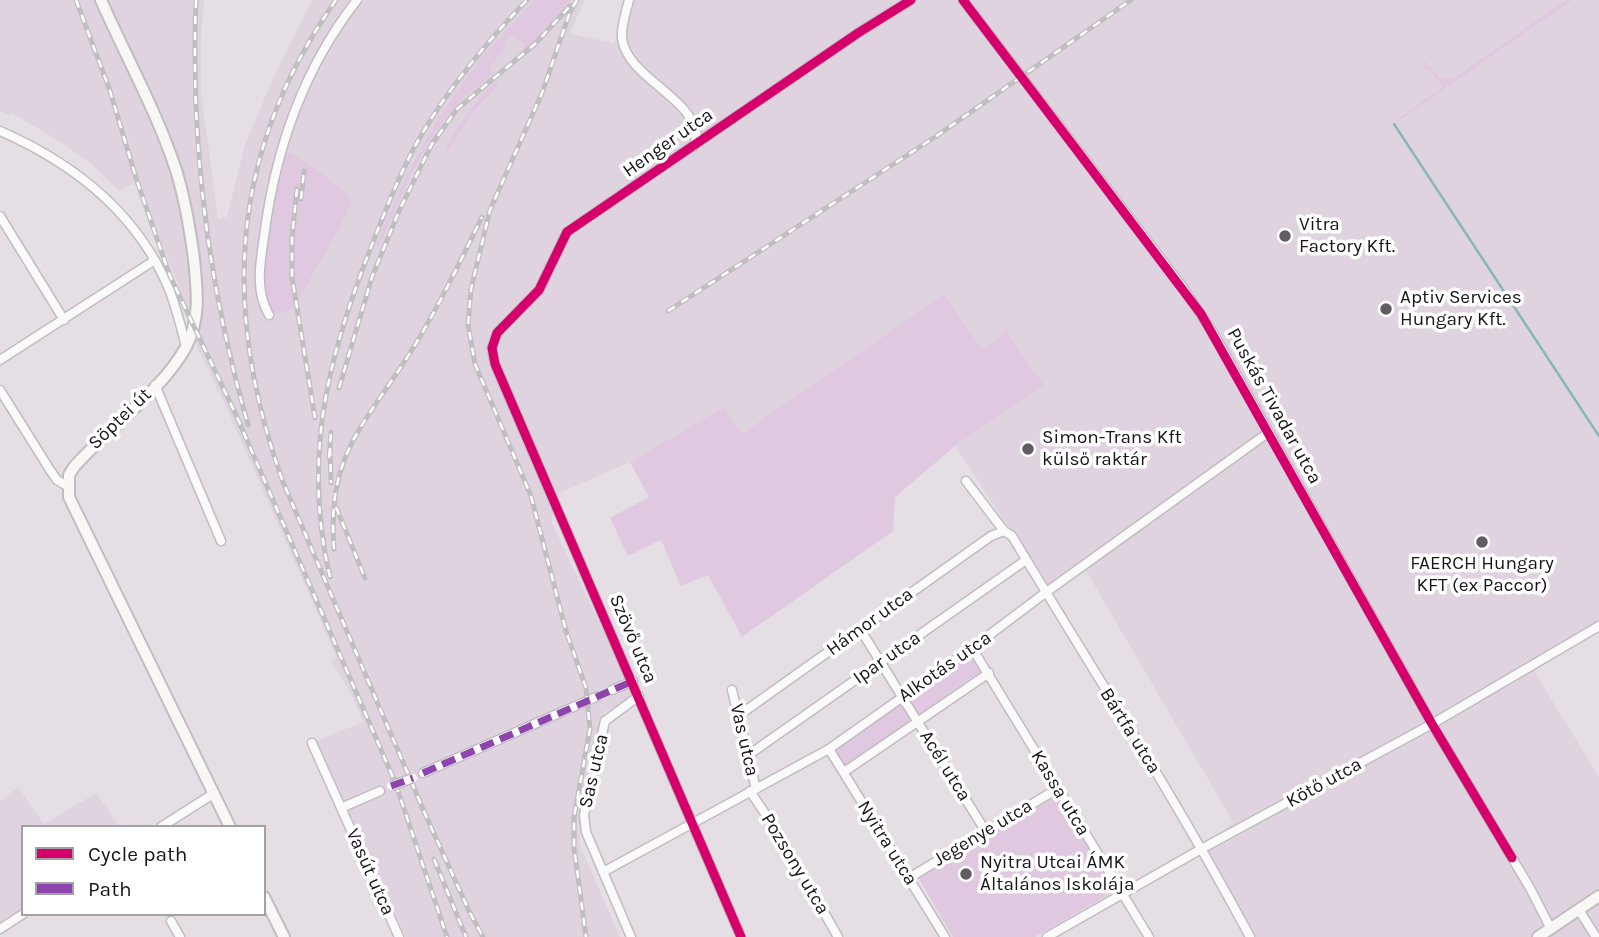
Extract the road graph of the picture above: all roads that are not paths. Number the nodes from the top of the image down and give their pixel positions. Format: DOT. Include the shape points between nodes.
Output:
graph roads {
  1 [pos="101,0"];
  2 [pos="357,0"];
  3 [pos="629,0"];
  4 [pos="911,0"];
  5 [pos="963,0"];
  6 [pos="0,131"];
  7 [pos="693,147"];
  8 [pos="0,216"];
  9 [pos="155,260"];
  10 [pos="269,315"];
  11 [pos="64,320"];
  12 [pos="186,346"];
  13 [pos="492,355"];
  14 [pos="0,360"];
  15 [pos="155,385"];
  16 [pos="0,390"];
  17 [pos="1269,432"];
  18 [pos="966,481"];
  19 [pos="67,486"];
  20 [pos="1004,531"];
  21 [pos="221,541"];
  22 [pos="1026,559"];
  23 [pos="1045,593"];
  24 [pos="1599,626"];
  25 [pos="860,629"];
  26 [pos="972,649"];
  27 [pos="881,662"];
  28 [pos="989,673"];
  29 [pos="632,681"];
  30 [pos="612,690"];
  31 [pos="732,690"];
  32 [pos="639,696"];
  33 [pos="596,697"];
  34 [pos="902,697"];
  35 [pos="738,716"];
  36 [pos="917,720"];
  37 [pos="1432,724"];
  38 [pos="312,743"];
  39 [pos="829,749"];
  40 [pos="747,756"];
  41 [pos="844,772"];
  42 [pos="423,773"];
  43 [pos="413,778"];
  44 [pos="391,786"];
  45 [pos="1057,789"];
  46 [pos="753,790"];
  47 [pos="380,791"];
  48 [pos="213,793"];
  49 [pos="341,808"];
  50 [pos="692,822"];
  51 [pos="164,825"];
  52 [pos="229,825"];
  53 [pos="986,832"];
  54 [pos="1203,848"];
  55 [pos="603,872"];
  56 [pos="909,878"];
  57 [pos="1122,894"];
  58 [pos="1599,896"];
  59 [pos="266,901"];
  60 [pos="1579,910"];
  61 [pos="21,915"];
  62 [pos="171,921"];
  63 [pos="0,929"];
  64 [pos="1551,929"];
  65 [pos="1049,936"];
  66 [pos="180,937"];
  67 [pos="284,937"];
  68 [pos="398,937"];
  69 [pos="631,937"];
  70 [pos="741,937"];
  71 [pos="838,937"];
  72 [pos="946,937"];
  73 [pos="1149,937"];
  74 [pos="1250,937"];
  75 [pos="1538,937"];
  76 [pos="1596,937"];
  1 -- 12 [label="street, Söptei út" via="165,139 182,189 198,295"];
  2 -- 10 [label="street" via="314,66 275,170 260,269 261,299"];
  3 -- 7 [label="street" via="622,33 626,54 690,117 697,136"];
  4 -- 7 [label="street, Henger utca"];
  5 -- 17 [label="street, Puskás Tivadar utca" via="1184,289"];
  6 -- 9 [label="street" via="42,151 91,184 121,214"];
  7 -- 13 [label="street, Henger utca" via="567,232 533,298 497,334"];
  8 -- 11 [label="street"];
  9 -- 11 [label="street"];
  9 -- 12 [label="street"];
  11 -- 14 [label="street"];
  12 -- 15 [label="street, Söptei út"];
  13 -- 29 [label="street, Szövő utca"];
  15 -- 19 [label="street, Söptei út" via="74,467"];
  15 -- 21 [label="street"];
  16 -- 19 [label="street" via="50,470"];
  17 -- 23 [label="street, Alkotás utca"];
  17 -- 37 [label="street, Puskás Tivadar utca"];
  18 -- 20 [label="street, Bártfa utca"];
  19 -- 48 [label="street" via="72,505"];
  20 -- 22 [label="street, Bártfa utca"];
  20 -- 25 [label="street, Hámor utca"];
  22 -- 23 [label="street, Bártfa utca"];
  22 -- 27 [label="street, Ipar utca"];
  23 -- 26 [label="street, Alkotás utca"];
  23 -- 54 [label="street, Bártfa utca"];
  24 -- 37 [label="street, Kötő utca"];
  25 -- 27 [label="street, Acél utca"];
  25 -- 35 [label="street, Hámor utca"];
  26 -- 28 [label="street, Kassa utca"];
  26 -- 34 [label="street, Alkotás utca"];
  27 -- 34 [label="street, Acél utca"];
  27 -- 40 [label="street, Ipar utca"];
  28 -- 36 [label="street, Alkotás utca"];
  28 -- 45 [label="street, Kassa utca"];
  29 -- 30 [label="street"];
  29 -- 32 [label="street, Szövő utca"];
  31 -- 35 [label="street, Vas utca"];
  32 -- 50 [label="street, Szövő utca"];
  32 -- 55 [label="street, Sas utca" via="605,721 585,807 586,832"];
  33 -- 42 [label="street"];
  34 -- 36 [label="street, Acél utca"];
  34 -- 39 [label="street, Alkotás utca"];
  35 -- 40 [label="street, Vas utca"];
  36 -- 41 [label="street, Alkotás utca"];
  36 -- 53 [label="street, Acél utca"];
  37 -- 54 [label="street, Kötő utca"];
  37 -- 64 [label="street, Puskás Tivadar utca"];
  38 -- 49 [label="street, Vasút utca"];
  39 -- 41 [label="street, Nyitra utca"];
  39 -- 46 [label="street, Alkotás utca"];
  40 -- 46 [label="street, Vas utca"];
  41 -- 56 [label="street, Nyitra utca"];
  43 -- 44 [label="street, bridge"];
  45 -- 53 [label="street, Jegenye utca"];
  45 -- 57 [label="street, Kassa utca"];
  46 -- 50 [label="street, Alkotás utca"];
  46 -- 71 [label="street, Pozsony utca"];
  47 -- 49 [label="street, Vasút utca"];
  48 -- 51 [label="street"];
  48 -- 52 [label="street"];
  49 -- 68 [label="street, Vasút utca"];
  50 -- 55 [label="street, Alkotás utca"];
  50 -- 70 [label="street, Szövő utca"];
  53 -- 56 [label="street, Jegenye utca"];
  54 -- 57 [label="street, Kötő utca"];
  54 -- 74 [label="street, Bártfa utca"];
  55 -- 69 [label="street, Sas utca"];
  56 -- 72 [label="street, Nyitra utca"];
  57 -- 65 [label="street, Kötő utca"];
  57 -- 73 [label="street, Kassa utca"];
  58 -- 60 [label="street"];
  59 -- 67 [label="street"];
  60 -- 64 [label="street"];
  60 -- 76 [label="street"];
  61 -- 63 [label="street"];
  62 -- 66 [label="street"];
  64 -- 75 [label="street"];
}
